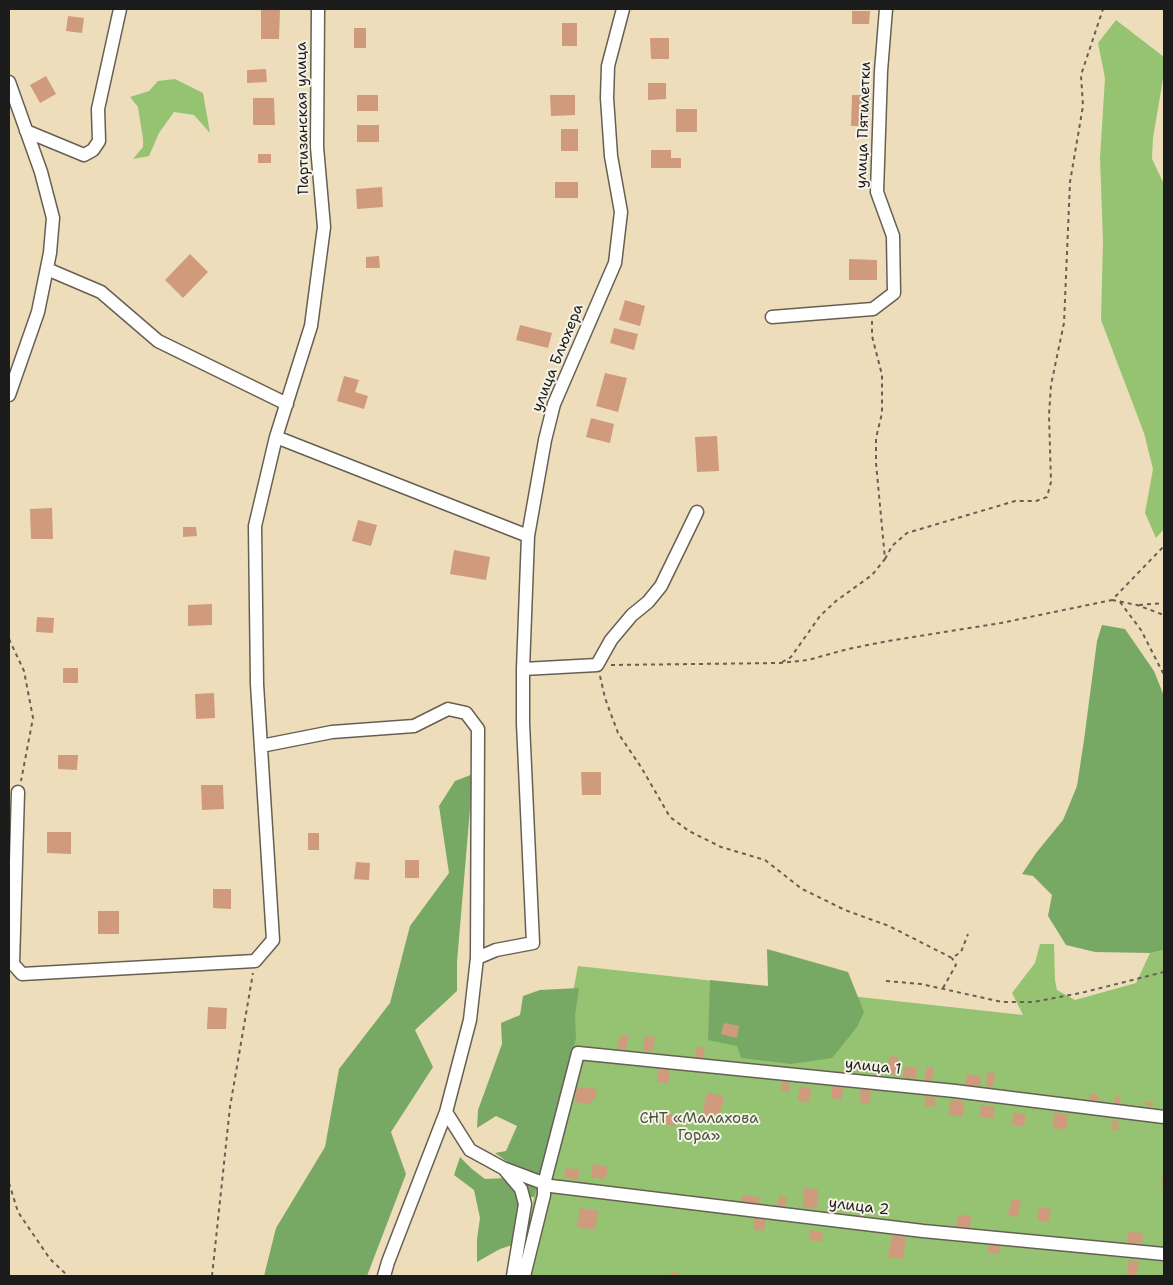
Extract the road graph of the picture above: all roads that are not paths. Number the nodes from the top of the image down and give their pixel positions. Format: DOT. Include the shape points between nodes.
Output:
graph roads {
  1 [pos="120,9"];
  2 [pos="318,9"];
  3 [pos="623,9"];
  4 [pos="886,9"];
  5 [pos="9,82"];
  6 [pos="26,131"];
  7 [pos="47,269"];
  8 [pos="772,317"];
  9 [pos="9,395"];
  10 [pos="287,404"];
  11 [pos="276,437"];
  12 [pos="697,512"];
  13 [pos="528,536"];
  14 [pos="522,669"];
  15 [pos="261,746"];
  16 [pos="18,792"];
  17 [pos="477,958"];
  18 [pos="446,1112"];
  19 [pos="1164,1117"];
  20 [pos="503,1168"];
  21 [pos="547,1185"];
  22 [pos="1164,1254"];
  23 [pos="384,1276"];
  24 [pos="513,1276"];
  25 [pos="524,1276"];
  1 -- 6 [label="street" via="98,109 98,141 93,150 84,155"];
  2 -- 10 [label="street, Партизанская улица" via="317,147 324,227 311,326"];
  3 -- 13 [label="street, улица Блюхера" via="608,66 611,156 621,212 615,263 554,404 544,440"];
  4 -- 8 [label="street, улица Пятилетки" via="877,192 893,236 894,293 873,309"];
  5 -- 6 [label="street"];
  6 -- 7 [label="street" via="53,218"];
  7 -- 9 [label="street" via="38,312"];
  7 -- 10 [label="street" via="101,292 158,341"];
  10 -- 11 [label="street, Партизанская улица"];
  11 -- 13 [label="street"];
  11 -- 15 [label="street, Партизанская улица" via="255,526"];
  12 -- 14 [label="street" via="661,586 611,640 597,665"];
  13 -- 14 [label="street, улица Блюхера"];
  14 -- 17 [label="street, улица Блюхера" via="533,943 496,950"];
  15 -- 16 [label="street, Партизанская улица" via="273,940 255,961 22,974 13,964"];
  15 -- 17 [label="street" via="332,732 414,726 448,709 466,712 478,729"];
  17 -- 18 [label="street" via="470,1020"];
  18 -- 20 [label="street" via="470,1150"];
  18 -- 23 [label="street"];
  19 -- 21 [label="street, улица 1" via="955,1091 578,1053"];
  20 -- 21 [label="street, улица 2"];
  20 -- 24 [label="street" via="521,1189 525,1204"];
  21 -- 22 [label="street, улица 2" via="923,1231"];
  21 -- 25 [label="street"];
}
